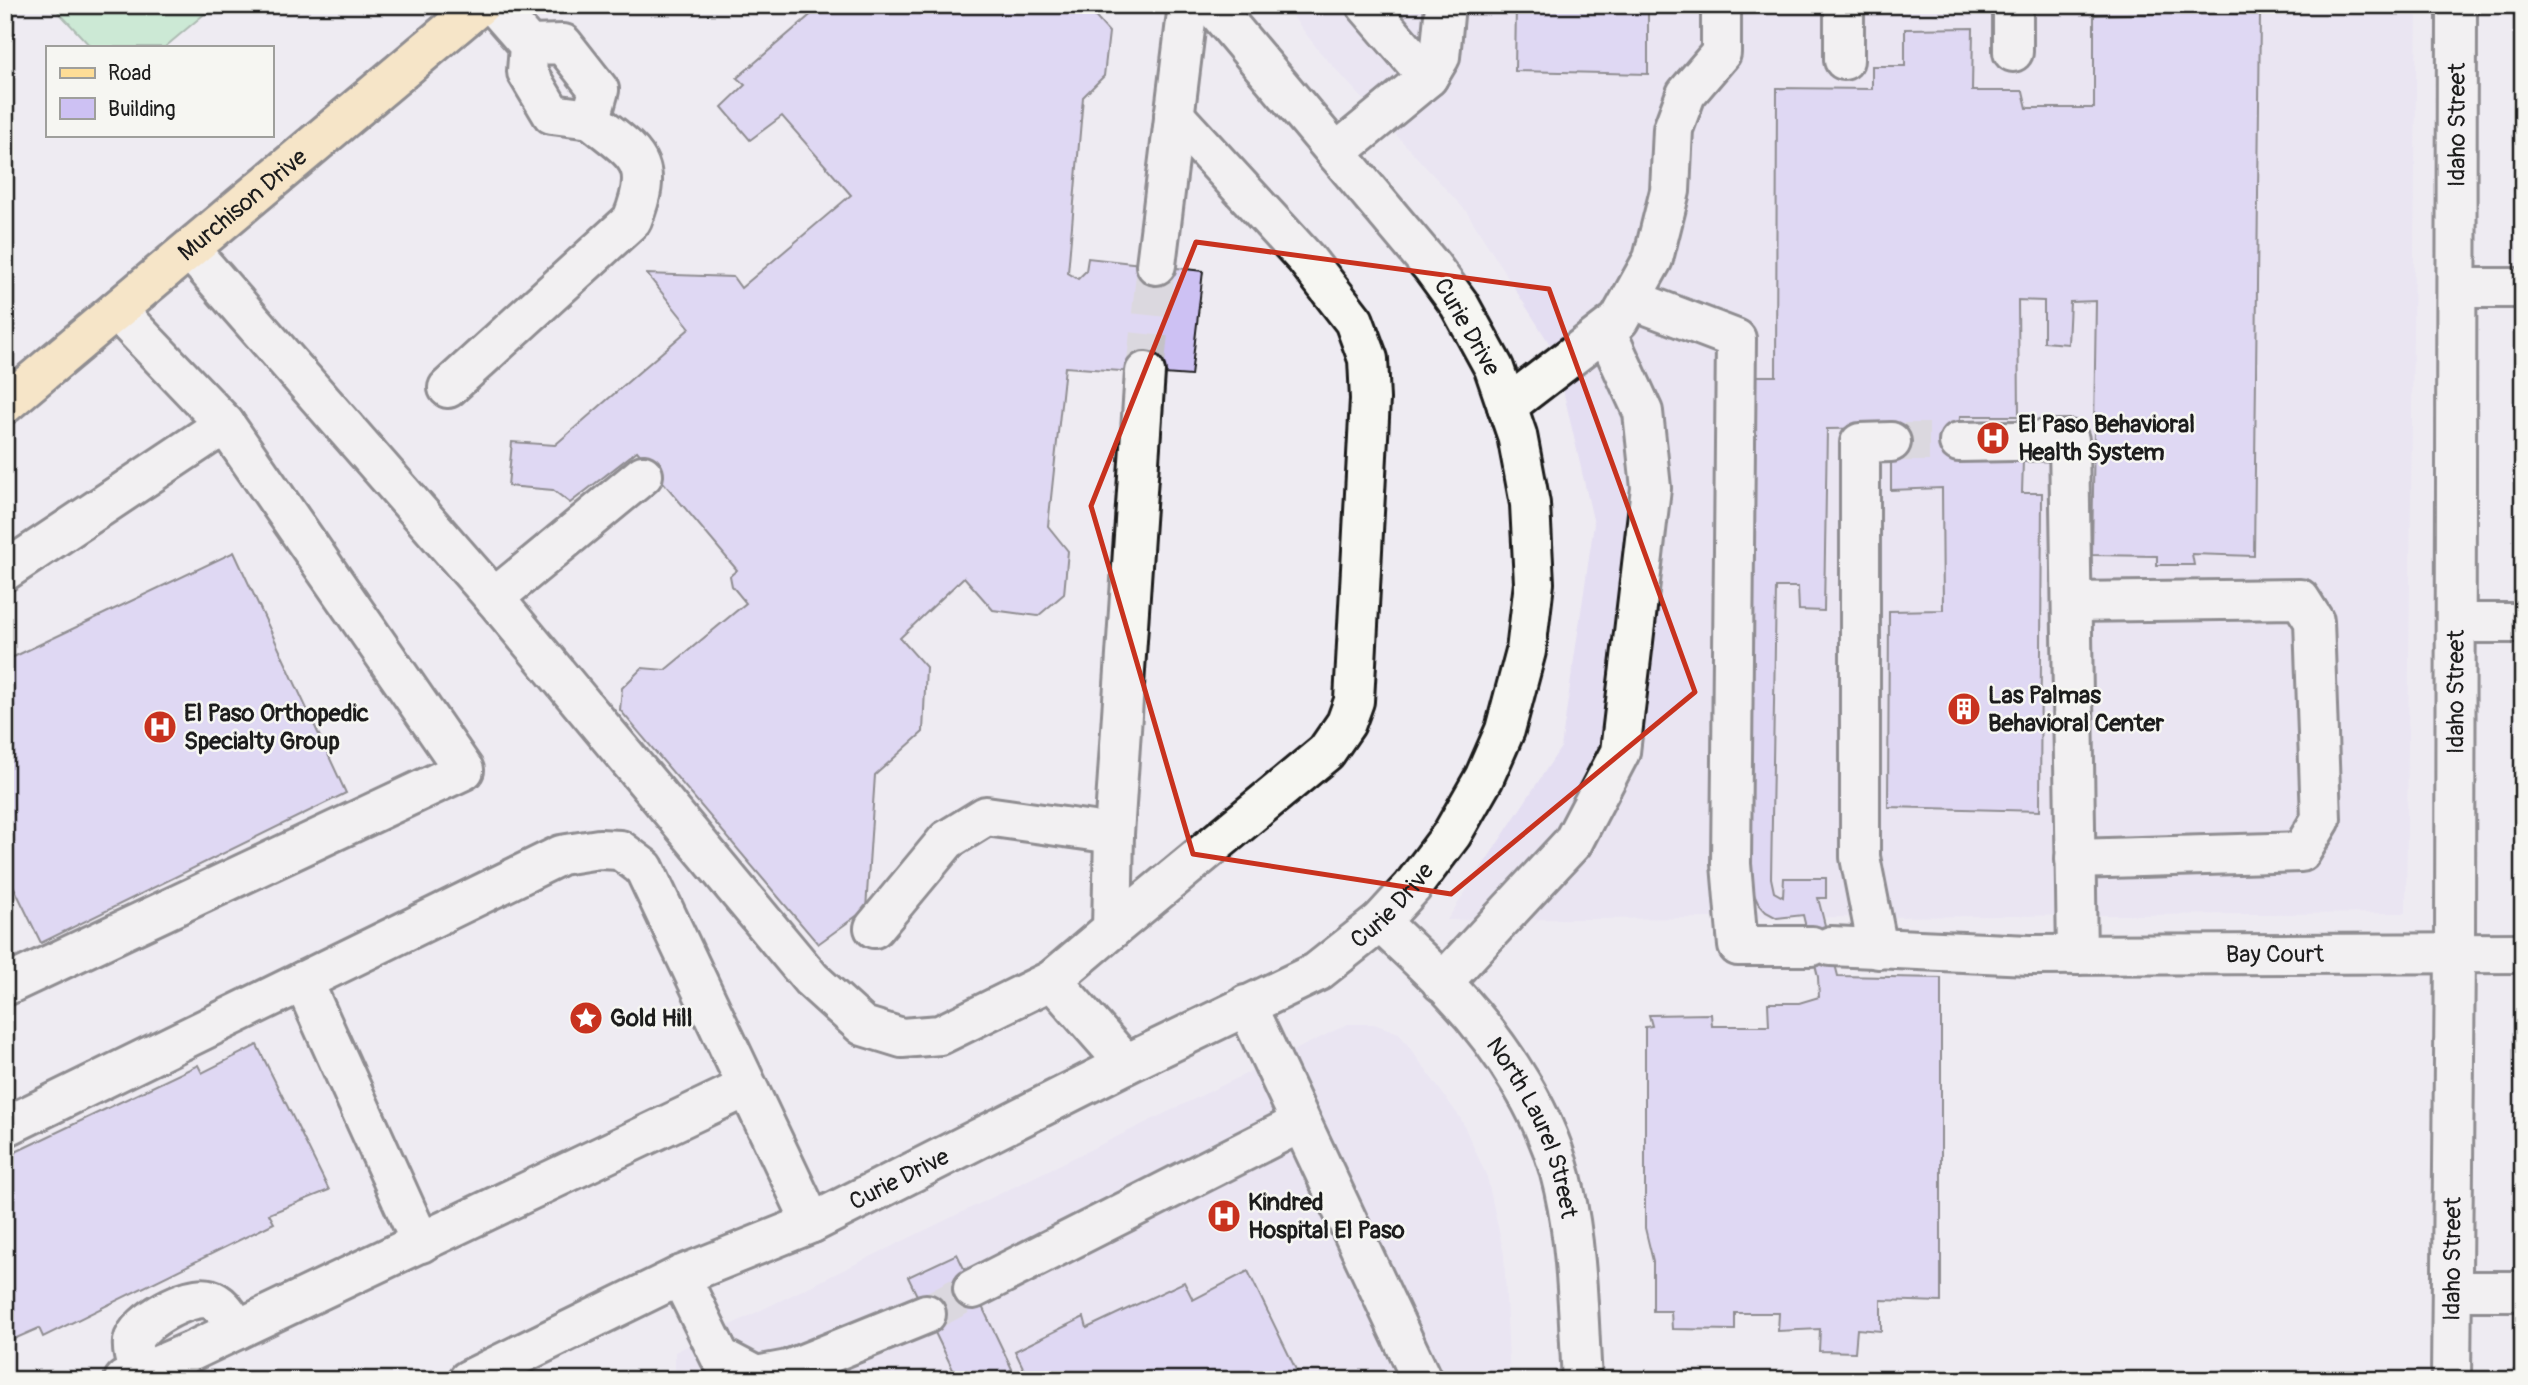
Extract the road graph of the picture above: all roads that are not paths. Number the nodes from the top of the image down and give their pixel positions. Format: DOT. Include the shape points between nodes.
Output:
graph roads {
  1 [pos="480,5"];
  2 [pos="494,5"];
  3 [pos="1188,5"];
  4 [pos="1212,5"];
  5 [pos="1366,5"];
  6 [pos="1445,5"];
  7 [pos="1721,5"];
  8 [pos="1844,5"];
  9 [pos="2013,5"];
  10 [pos="2457,5"];
  11 [pos="2013,52"];
  12 [pos="1844,60"];
  13 [pos="1428,78"];
  14 [pos="1174,115"];
  15 [pos="1336,153"];
  16 [pos="190,250"];
  17 [pos="1156,265"];
  18 [pos="2457,288"];
  19 [pos="2523,288"];
  20 [pos="1631,299"];
  21 [pos="117,311"];
  22 [pos="1605,331"];
  23 [pos="1145,372"];
  24 [pos="448,388"];
  25 [pos="5,404"];
  26 [pos="1507,406"];
  27 [pos="225,424"];
  28 [pos="1891,442"];
  29 [pos="1959,442"];
  30 [pos="643,475"];
  31 [pos="5,571"];
  32 [pos="494,598"];
  33 [pos="2071,601"];
  34 [pos="2456,623"];
  35 [pos="2523,624"];
  36 [pos="1114,834"];
  37 [pos="2075,859"];
  38 [pos="1380,922"];
  39 [pos="874,928"];
  40 [pos="1112,929"];
  41 [pos="1878,949"];
  42 [pos="2455,952"];
  43 [pos="2523,953"];
  44 [pos="2077,955"];
  45 [pos="1052,980"];
  46 [pos="303,981"];
  47 [pos="1442,983"];
  48 [pos="5,986"];
  49 [pos="1246,1005"];
  50 [pos="1126,1064"];
  51 [pos="747,1087"];
  52 [pos="1300,1123"];
  53 [pos="5,1127"];
  54 [pos="812,1223"];
  55 [pos="421,1242"];
  56 [pos="680,1276"];
  57 [pos="973,1289"];
  58 [pos="2452,1291"];
  59 [pos="2523,1292"];
  60 [pos="926,1314"];
  61 [pos="239,1329"];
  62 [pos="198,1366"];
  63 [pos="515,1368"];
  64 [pos="718,1368"];
  65 [pos="132,1377"];
  66 [pos="468,1380"];
  67 [pos="1422,1380"];
  68 [pos="1582,1380"];
  69 [pos="2451,1380"];
  1 -- 16 [label="main road, Murchison Drive"];
  2 -- 24 [label="street" via="529,45 527,72 552,114 591,119 631,152 644,173 632,220"];
  3 -- 14 [label="street"];
  4 -- 15 [label="street, Curie Drive"];
  5 -- 13 [label="street"];
  6 -- 13 [label="street" via="1440,57"];
  7 -- 20 [label="street" via="1721,53 1686,94 1673,129 1670,191 1653,259"];
  8 -- 12 [label="street"];
  9 -- 11 [label="street"];
  10 -- 18 [label="street, Idaho Street"];
  13 -- 15 [label="street"];
  14 -- 17 [label="street"];
  14 -- 40 [label="street" via="1306,259 1354,321 1368,359 1370,400 1354,701 1346,723 1326,752"];
  15 -- 26 [label="street, Curie Drive" via="1460,304 1494,368"];
  16 -- 21 [label="main road, Murchison Drive"];
  16 -- 32 [label="street"];
  18 -- 19 [label="street"];
  18 -- 34 [label="street, Idaho Street"];
  20 -- 22 [label="street" via="1619,320"];
  20 -- 41 [label="street, Bay Court" via="1736,339 1731,864 1738,946"];
  21 -- 25 [label="main road, Murchison Drive"];
  21 -- 27 [label="street"];
  22 -- 26 [label="street"];
  22 -- 47 [label="street" via="1643,412 1651,488 1620,752 1573,842"];
  23 -- 36 [label="street"];
  26 -- 38 [label="street, Curie Drive" via="1530,504 1534,583 1526,651 1505,730 1484,778 1452,834"];
  27 -- 31 [label="street"];
  27 -- 48 [label="street" via="464,769"];
  28 -- 41 [label="street" via="1860,443 1860,857"];
  29 -- 33 [label="street" via="2069,440"];
  30 -- 32 [label="street"];
  32 -- 45 [label="street" via="811,979 863,1026 902,1038 940,1035"];
  33 -- 37 [label="street"];
  33 -- 37 [label="street" via="2300,599 2314,621 2321,819 2301,852"];
  34 -- 35 [label="street"];
  34 -- 42 [label="street, Idaho Street"];
  36 -- 39 [label="street" via="986,816 947,840"];
  36 -- 40 [label="street"];
  37 -- 44 [label="street"];
  38 -- 47 [label="street, North Laurel Street"];
  38 -- 49 [label="street, Curie Drive" via="1317,972"];
  40 -- 45 [label="street"];
  41 -- 44 [label="street, Bay Court"];
  42 -- 43 [label="street, Bay Court"];
  42 -- 44 [label="street, Bay Court"];
  42 -- 58 [label="street, Idaho Street"];
  45 -- 50 [label="street"];
  46 -- 51 [label="street" via="561,855 620,850 644,868"];
  46 -- 53 [label="street"];
  46 -- 55 [label="street"];
  47 -- 68 [label="street, North Laurel Street" via="1513,1069 1544,1127 1564,1189 1575,1268"];
  49 -- 50 [label="street, Curie Drive"];
  49 -- 52 [label="street"];
  50 -- 54 [label="street, Curie Drive"];
  51 -- 54 [label="street"];
  51 -- 55 [label="street"];
  52 -- 57 [label="street"];
  52 -- 67 [label="street"];
  54 -- 56 [label="street, Curie Drive"];
  55 -- 61 [label="street"];
  56 -- 63 [label="street, Curie Drive"];
  56 -- 64 [label="street"];
  58 -- 59 [label="street"];
  58 -- 69 [label="street, Idaho Street"];
  60 -- 64 [label="street" via="788,1370 756,1376"];
  61 -- 62 [label="street"];
  61 -- 65 [label="street" via="223,1308 208,1299 189,1299 144,1325 134,1339"];
  62 -- 65 [label="street"];
  63 -- 66 [label="street, Curie Drive"];
}
